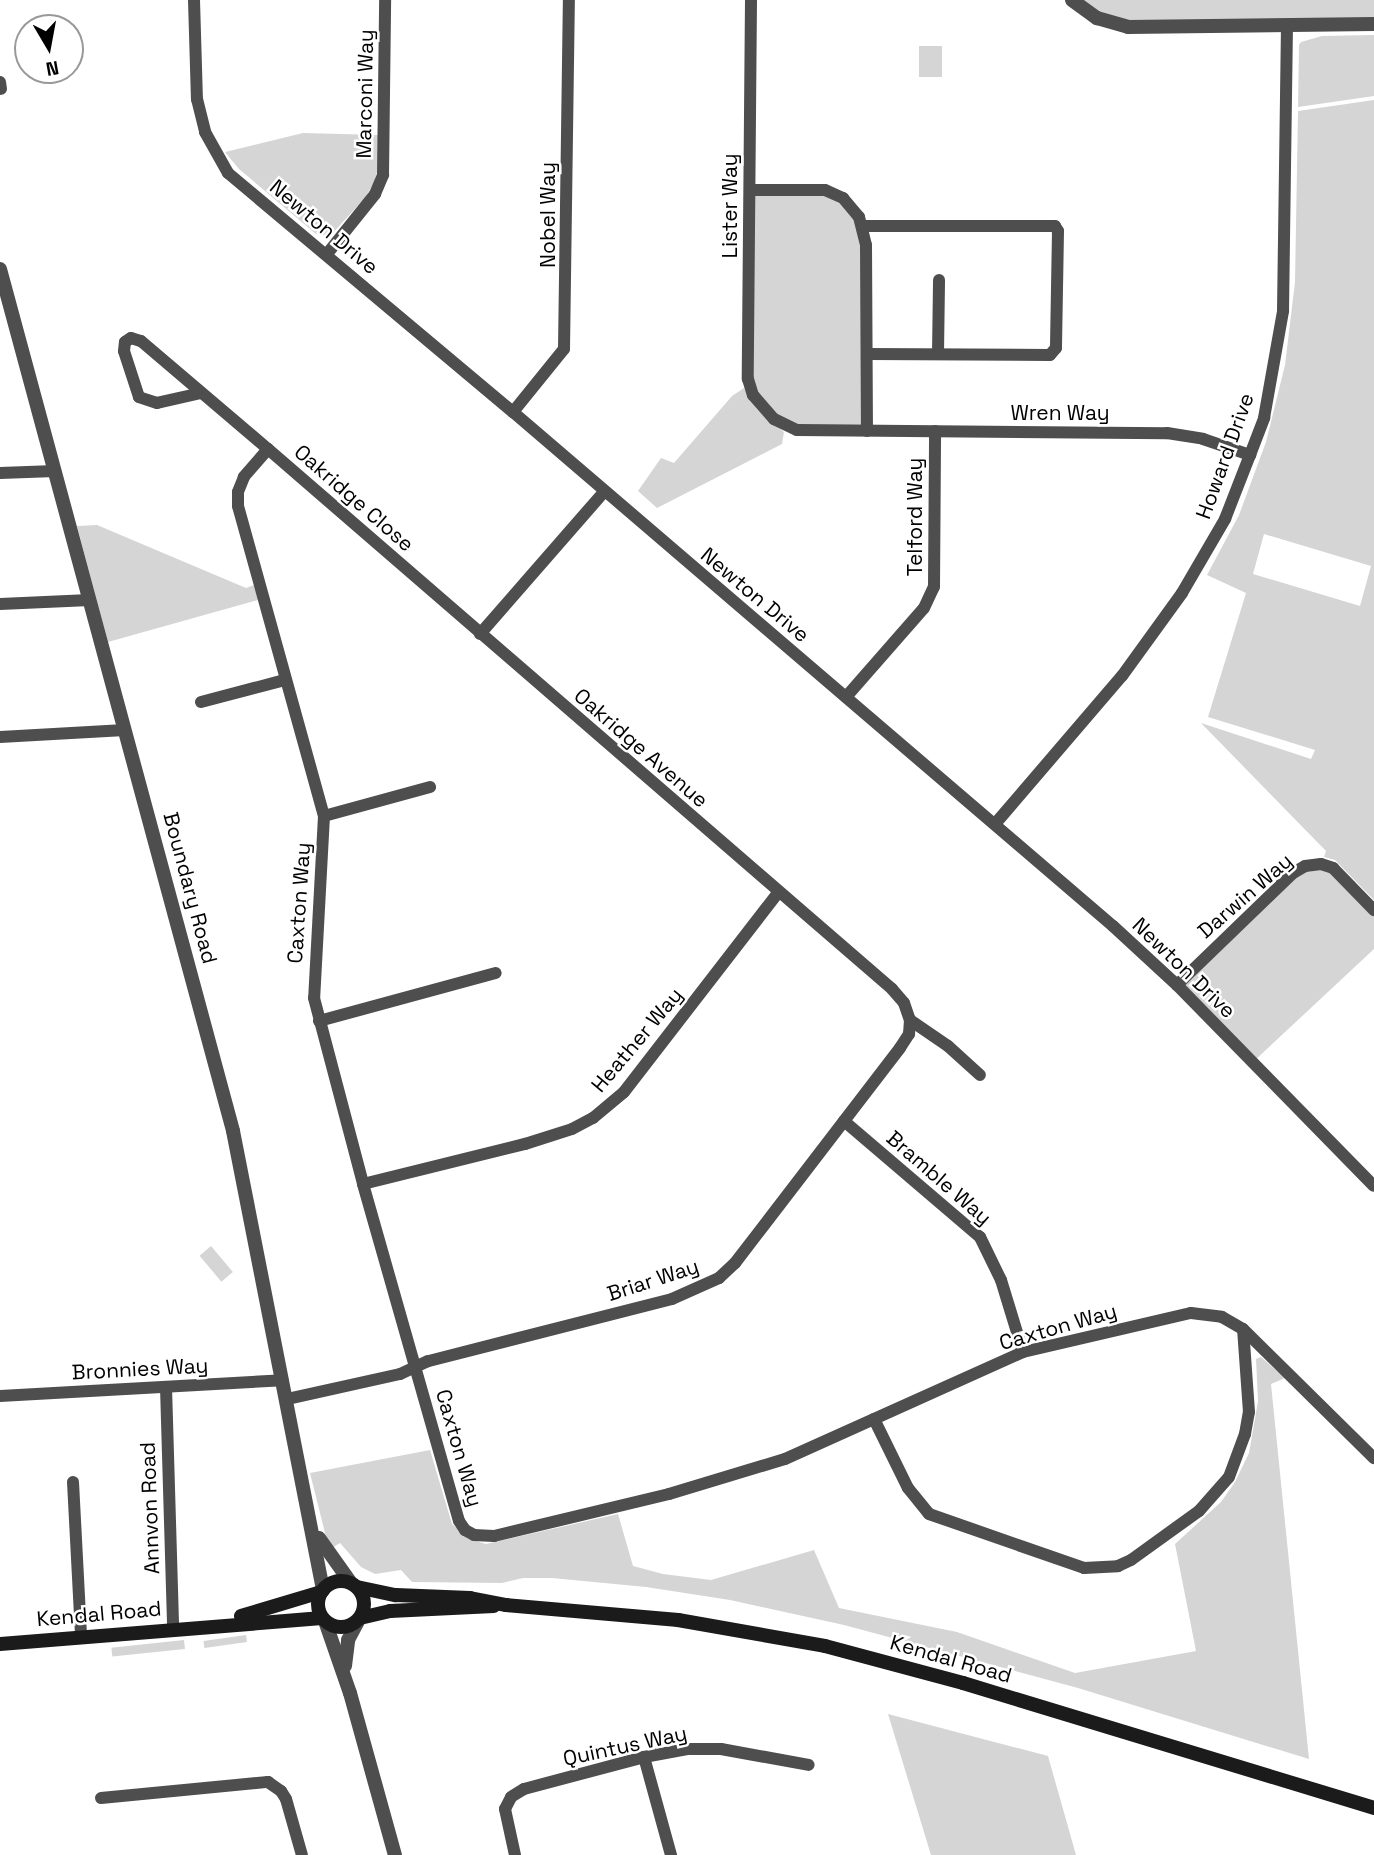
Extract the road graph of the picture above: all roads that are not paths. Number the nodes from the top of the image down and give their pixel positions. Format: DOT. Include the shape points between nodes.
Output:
graph roads {
  1 [pos="194,0"];
  2 [pos="386,0"];
  3 [pos="569,0"];
  4 [pos="751,0"];
  5 [pos="1072,0"];
  6 [pos="1374,24"];
  7 [pos="1287,27"];
  8 [pos="750,190"];
  9 [pos="863,226"];
  10 [pos="327,254"];
  11 [pos="0,269"];
  12 [pos="939,279"];
  13 [pos="867,354"];
  14 [pos="938,354"];
  15 [pos="201,393"];
  16 [pos="763,408"];
  17 [pos="513,412"];
  18 [pos="867,431"];
  19 [pos="935,431"];
  20 [pos="268,449"];
  21 [pos="1250,455"];
  22 [pos="55,471"];
  23 [pos="0,473"];
  24 [pos="604,492"];
  25 [pos="90,600"];
  26 [pos="0,604"];
  27 [pos="480,634"];
  28 [pos="285,680"];
  29 [pos="846,697"];
  30 [pos="201,702"];
  31 [pos="125,730"];
  32 [pos="0,737"];
  33 [pos="430,788"];
  34 [pos="324,816"];
  35 [pos="995,824"];
  36 [pos="778,893"];
  37 [pos="1374,910"];
  38 [pos="496,973"];
  39 [pos="1177,985"];
  40 [pos="910,1020"];
  41 [pos="319,1021"];
  42 [pos="981,1075"];
  43 [pos="844,1121"];
  44 [pos="363,1184"];
  45 [pos="1374,1186"];
  46 [pos="1243,1329"];
  47 [pos="1023,1352"];
  48 [pos="416,1366"];
  49 [pos="283,1380"];
  50 [pos="166,1387"];
  51 [pos="0,1396"];
  52 [pos="287,1399"];
  53 [pos="874,1419"];
  54 [pos="1374,1458"];
  55 [pos="73,1482"];
  56 [pos="313,1525"];
  57 [pos="354,1585"];
  58 [pos="322,1591"];
  59 [pos="506,1605"];
  60 [pos="324,1619"];
  61 [pos="359,1619"];
  62 [pos="203,1626"];
  63 [pos="173,1629"];
  64 [pos="81,1637"];
  65 [pos="0,1644"];
  66 [pos="346,1680"];
  67 [pos="644,1757"];
  68 [pos="810,1765"];
  69 [pos="102,1798"];
  70 [pos="1374,1808"];
  71 [pos="302,1855"];
  72 [pos="395,1855"];
  73 [pos="515,1855"];
  74 [pos="671,1855"];
  1 -- 10 [label="street, Newton Drive" via="197,99 214,151 228,173"];
  2 -- 10 [label="street, Marconi Way" via="383,175 375,194"];
  3 -- 17 [label="street, Nobel Way" via="564,349"];
  4 -- 8 [label="street, Lister Way"];
  5 -- 7 [label="street" via="1097,18 1128,27"];
  6 -- 7 [label="street"];
  7 -- 21 [label="street, Howard Drive" via="1283,311 1264,418"];
  8 -- 9 [label="street" via="825,190 843,198"];
  8 -- 16 [label="street, Lister Way" via="748,379"];
  9 -- 13 [label="street"];
  9 -- 14 [label="street" via="1058,228 1054,352 1044,356"];
  10 -- 17 [label="street, Newton Drive"];
  11 -- 22 [label="street, Boundary Road"];
  12 -- 14 [label="street"];
  13 -- 14 [label="street"];
  13 -- 18 [label="street"];
  15 -- 15 [label="street, Oakridge Close" via="141,341 131,338 125,342 139,397 157,403"];
  15 -- 20 [label="street, Oakridge Close"];
  16 -- 18 [label="street, Wren Way" via="796,430"];
  17 -- 24 [label="street, Newton Drive"];
  18 -- 19 [label="street, Wren Way"];
  19 -- 21 [label="street, Wren Way" via="1167,433"];
  19 -- 29 [label="street, Telford Way" via="935,577 931,597"];
  20 -- 27 [label="street, Oakridge Close"];
  20 -- 28 [label="street, Caxton Way" via="244,477 238,506"];
  21 -- 35 [label="street, Howard Drive" via="1225,519 1182,593 1122,676"];
  22 -- 23 [label="street"];
  22 -- 25 [label="street, Boundary Road"];
  24 -- 27 [label="street"];
  24 -- 29 [label="street, Newton Drive"];
  25 -- 26 [label="street"];
  25 -- 31 [label="street, Boundary Road"];
  27 -- 36 [label="street, Oakridge Avenue"];
  28 -- 30 [label="street"];
  28 -- 34 [label="street, Caxton Way"];
  29 -- 35 [label="street, Newton Drive"];
  31 -- 32 [label="street"];
  31 -- 49 [label="street, Boundary Road" via="224,1094"];
  33 -- 34 [label="street"];
  34 -- 41 [label="street, Caxton Way" via="313,987"];
  35 -- 39 [label="street, Newton Drive"];
  36 -- 40 [label="street, Oakridge Avenue" via="892,989"];
  36 -- 44 [label="street, Heather Way" via="624,1092 593,1118 525,1144"];
  37 -- 39 [label="street, Darwin Way" via="1333,868 1305,866"];
  38 -- 41 [label="street"];
  39 -- 45 [label="street, Newton Drive"];
  40 -- 42 [label="street"];
  40 -- 43 [label="street, Briar Way" via="905,1041"];
  41 -- 44 [label="street, Caxton Way"];
  43 -- 47 [label="street, Bramble Way" via="980,1237 1001,1280"];
  43 -- 48 [label="street, Briar Way" via="735,1264 719,1278 672,1298"];
  44 -- 48 [label="street, Caxton Way"];
  46 -- 47 [label="street, Caxton Way" via="1222,1317 1191,1312"];
  46 -- 53 [label="street" via="1249,1412 1228,1477 1199,1511 1118,1566 1084,1568 929,1514 908,1488"];
  46 -- 54 [label="street, Caxton Way"];
  47 -- 53 [label="street, Caxton Way"];
  48 -- 52 [label="street, Briar Way" via="400,1374"];
  48 -- 53 [label="street, Caxton Way" via="459,1521 465,1530 484,1537 669,1494 785,1458"];
  49 -- 50 [label="street, Bronnies Way"];
  49 -- 52 [label="street, Boundary Road"];
  50 -- 51 [label="street, Bronnies Way"];
  50 -- 63 [label="street, Annvon Road"];
  52 -- 56 [label="street, Boundary Road"];
  55 -- 64 [label="street"];
  56 -- 57 [label="street, Boundary Road" via="332,1560"];
  56 -- 58 [label="street, Boundary Road"];
  57 -- 58 [label="main road" via="338,1581"];
  57 -- 59 [label="main road, Kendal Road" via="382,1593"];
  57 -- 61 [label="main road" via="364,1599"];
  58 -- 60 [label="main road" via="318,1608"];
  58 -- 62 [label="main road, Kendal Road" via="302,1601"];
  59 -- 61 [label="main road, Kendal Road" via="390,1611"];
  59 -- 70 [label="main road, Kendal Road" via="678,1620 825,1646"];
  60 -- 61 [label="main road" via="339,1627"];
  60 -- 62 [label="main road, Kendal Road"];
  60 -- 66 [label="street"];
  61 -- 66 [label="street" via="346,1648"];
  62 -- 63 [label="main road, Kendal Road"];
  63 -- 64 [label="main road, Kendal Road"];
  64 -- 65 [label="main road, Kendal Road"];
  66 -- 72 [label="street"];
  67 -- 68 [label="street, Quintus Way" via="687,1749 721,1749"];
  67 -- 73 [label="street, Quintus Way" via="515,1794 505,1815"];
  67 -- 74 [label="street"];
  69 -- 71 [label="street" via="268,1782 286,1799"];
}
